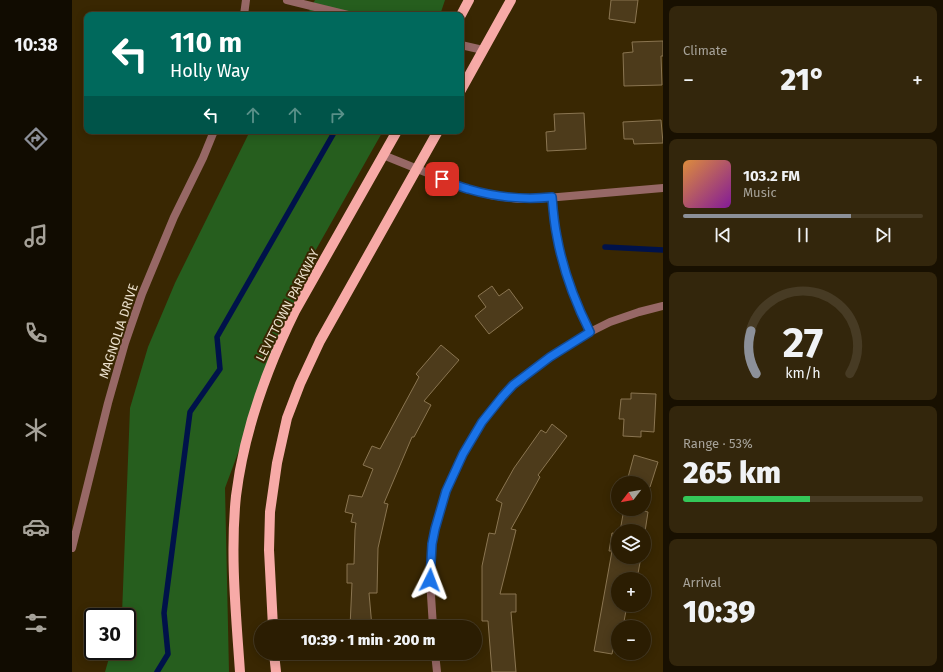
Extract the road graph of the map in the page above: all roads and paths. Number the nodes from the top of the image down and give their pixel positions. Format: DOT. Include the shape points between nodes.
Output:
graph roads {
  1 [pos="246,0"];
  2 [pos="287,0"];
  3 [pos="469,0"];
  4 [pos="511,0"];
  5 [pos="244,12"];
  6 [pos="336,12"];
  7 [pos="463,12"];
  8 [pos="464,46"];
  9 [pos="483,50"];
  10 [pos="464,85"];
  11 [pos="213,134"];
  12 [pos="394,134"];
  13 [pos="436,134"];
  14 [pos="383,155"];
  15 [pos="417,169"];
  16 [pos="663,188"];
  17 [pos="552,197"];
  18 [pos="663,306"];
  19 [pos="590,332"];
  20 [pos="72,548"];
  21 [pos="273,620"];
  22 [pos="433,620"];
  23 [pos="275,660"];
  24 [pos="435,660"];
  25 [pos="240,672"];
  26 [pos="276,672"];
  27 [pos="436,672"];
  1 -- 5 [label="street"];
  2 -- 6 [label="street"];
  3 -- 7 [label="main road"];
  4 -- 9 [label="main road"];
  8 -- 9 [label="street"];
  9 -- 10 [label="main road"];
  11 -- 20 [label="street, MAGNOLIA DRIVE" via="204,158 174,217 125,343"];
  12 -- 14 [label="main road, LEVITTOWN PARKWAY"];
  13 -- 15 [label="main road"];
  14 -- 15 [label="street"];
  14 -- 25 [label="main road, LEVITTOWN PARKWAY" via="284,333 253,412 236,496 233,546"];
  15 -- 17 [label="street" via="467,189 490,195 518,199"];
  15 -- 21 [label="main road" via="320,341 287,418 270,512"];
  16 -- 17 [label="street"];
  17 -- 19 [label="street" via="557,236 567,276"];
  18 -- 19 [label="street" via="610,322"];
  19 -- 22 [label="street" via="550,357 513,385 482,422 463,454 446,491 433,537 430,580"];
  23 -- 26 [label="main road"];
  24 -- 27 [label="street"];
}
